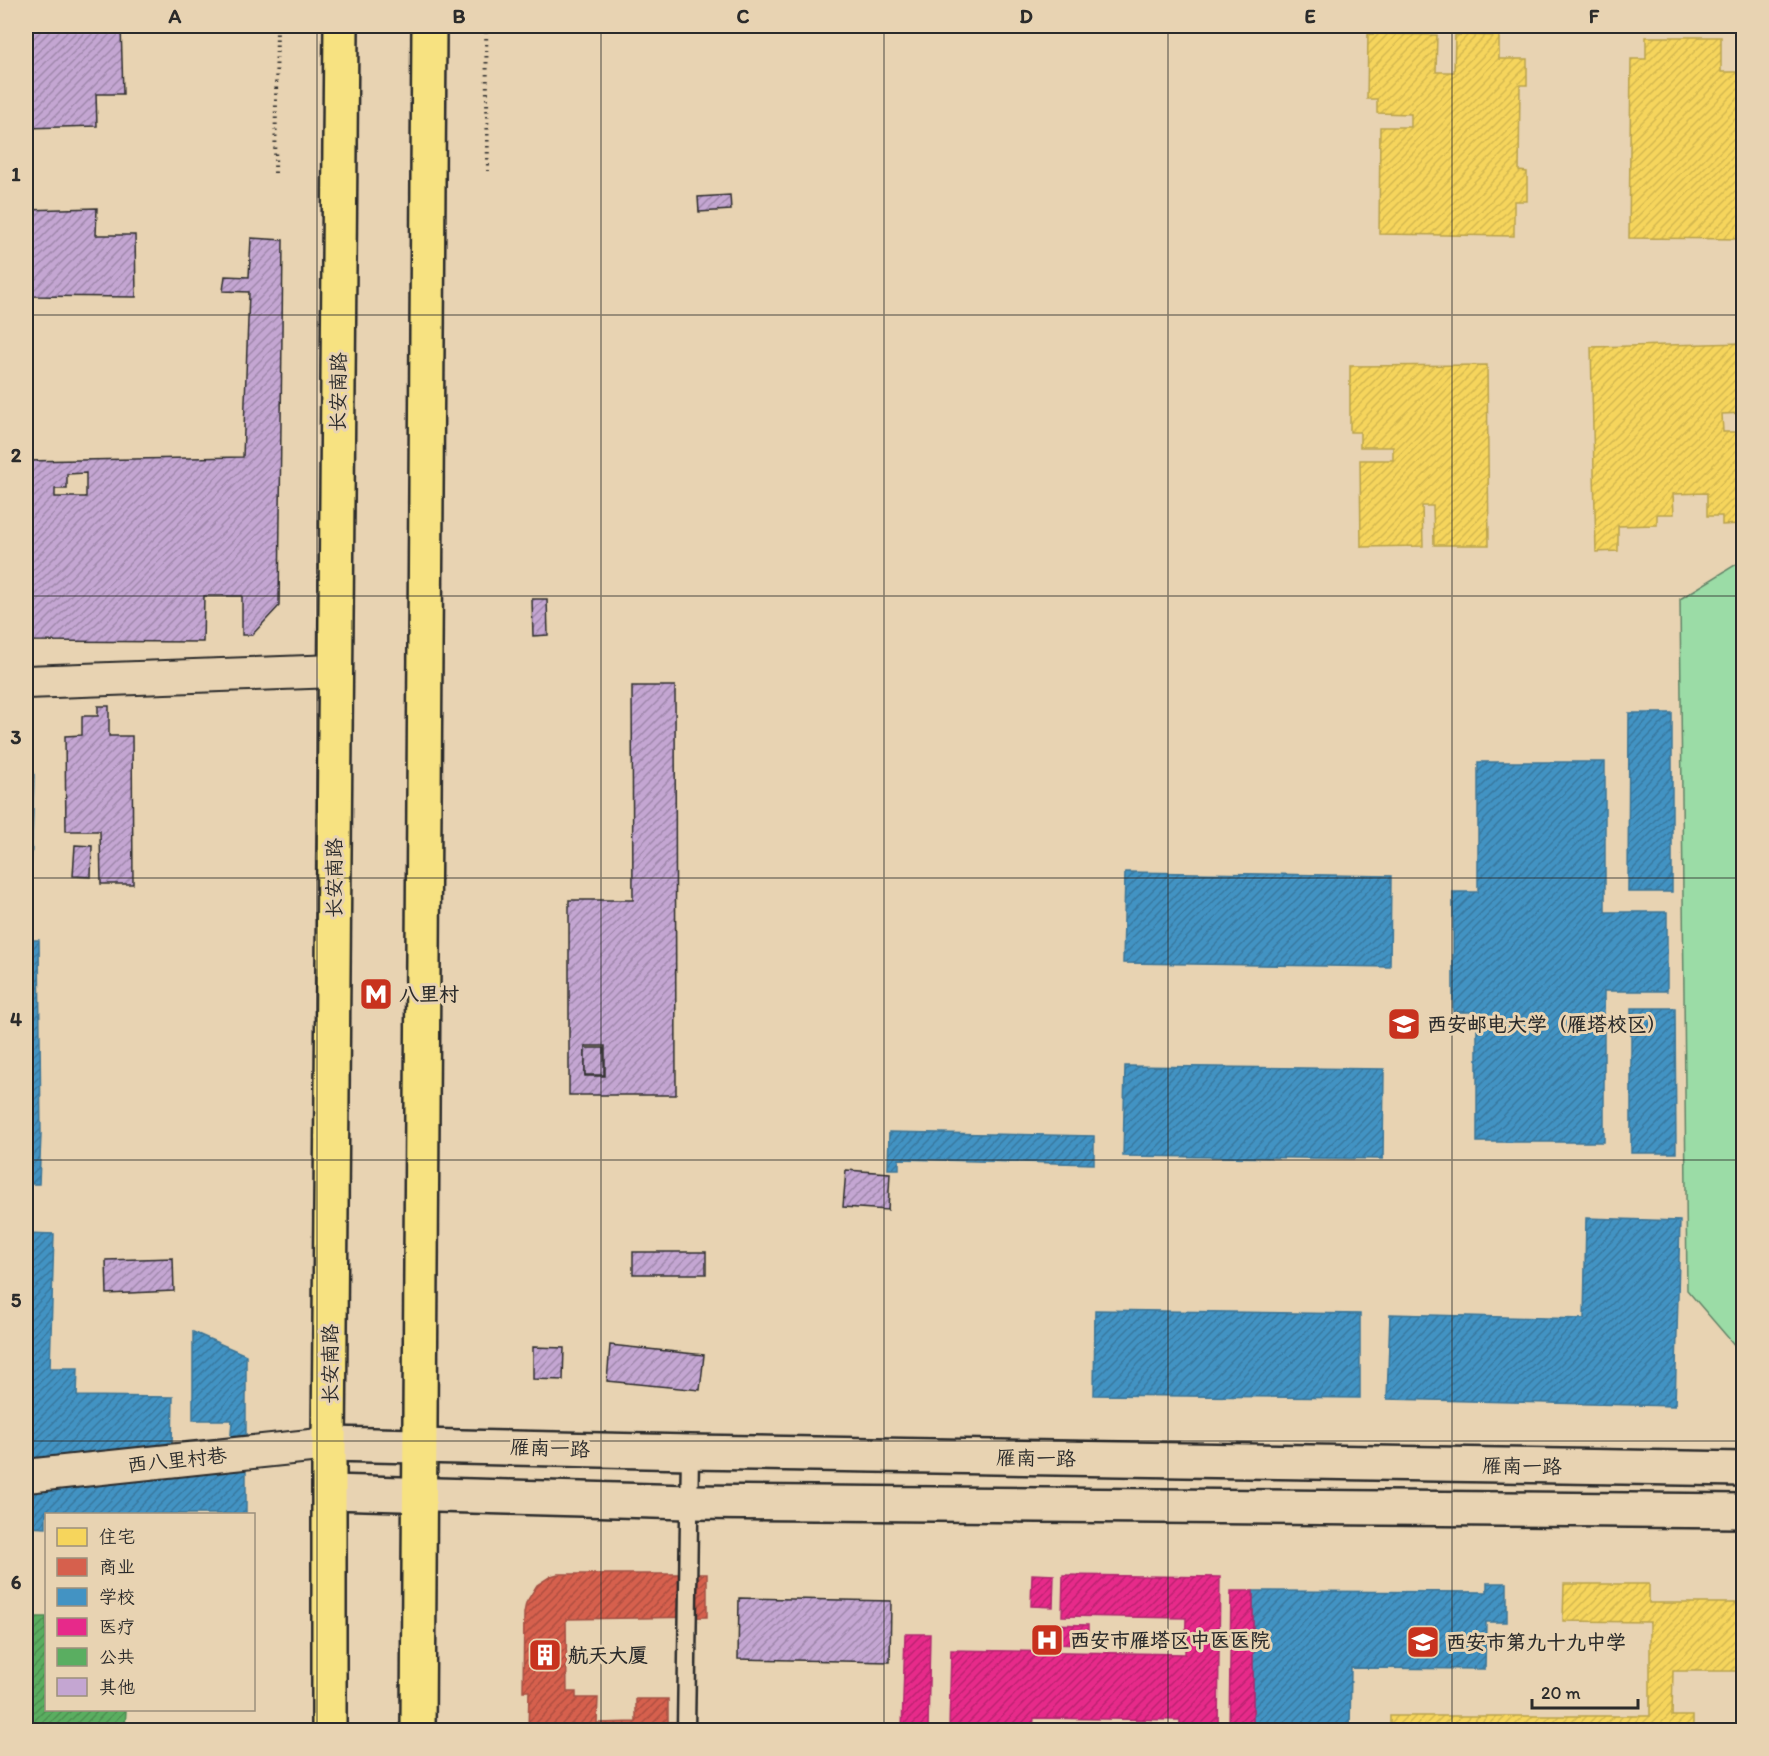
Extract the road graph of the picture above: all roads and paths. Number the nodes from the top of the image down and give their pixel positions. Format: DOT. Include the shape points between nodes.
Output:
graph roads {
  1 [pos="277,26"];
  2 [pos="341,26"];
  3 [pos="429,26"];
  4 [pos="486,26"];
  5 [pos="488,171"];
  6 [pos="274,172"];
  7 [pos="336,670"];
  8 [pos="26,682"];
  9 [pos="329,1444"];
  10 [pos="419,1444"];
  11 [pos="690,1452"];
  12 [pos="1743,1469"];
  13 [pos="26,1476"];
  14 [pos="330,1492"];
  15 [pos="418,1494"];
  16 [pos="689,1502"];
  17 [pos="1743,1511"];
  18 [pos="329,1731"];
  19 [pos="418,1731"];
  20 [pos="686,1731"];
  1 -- 6 [label="path"];
  2 -- 7 [label="main road, 长安南路"];
  3 -- 10 [label="main road"];
  4 -- 5 [label="path"];
  7 -- 8 [label="street"];
  7 -- 9 [label="main road, 长安南路"];
  9 -- 10 [label="main road, 雁南一路"];
  9 -- 13 [label="street, 西八里村巷"];
  9 -- 14 [label="main road, 长安南路"];
  10 -- 11 [label="main road, 雁南一路"];
  10 -- 15 [label="main road"];
  11 -- 12 [label="main road, 雁南一路"];
  11 -- 16 [label="lane"];
  14 -- 15 [label="main road"];
  14 -- 18 [label="main road, 长安南路"];
  15 -- 16 [label="main road"];
  15 -- 19 [label="main road"];
  16 -- 17 [label="main road"];
  16 -- 20 [label="lane"];
}
